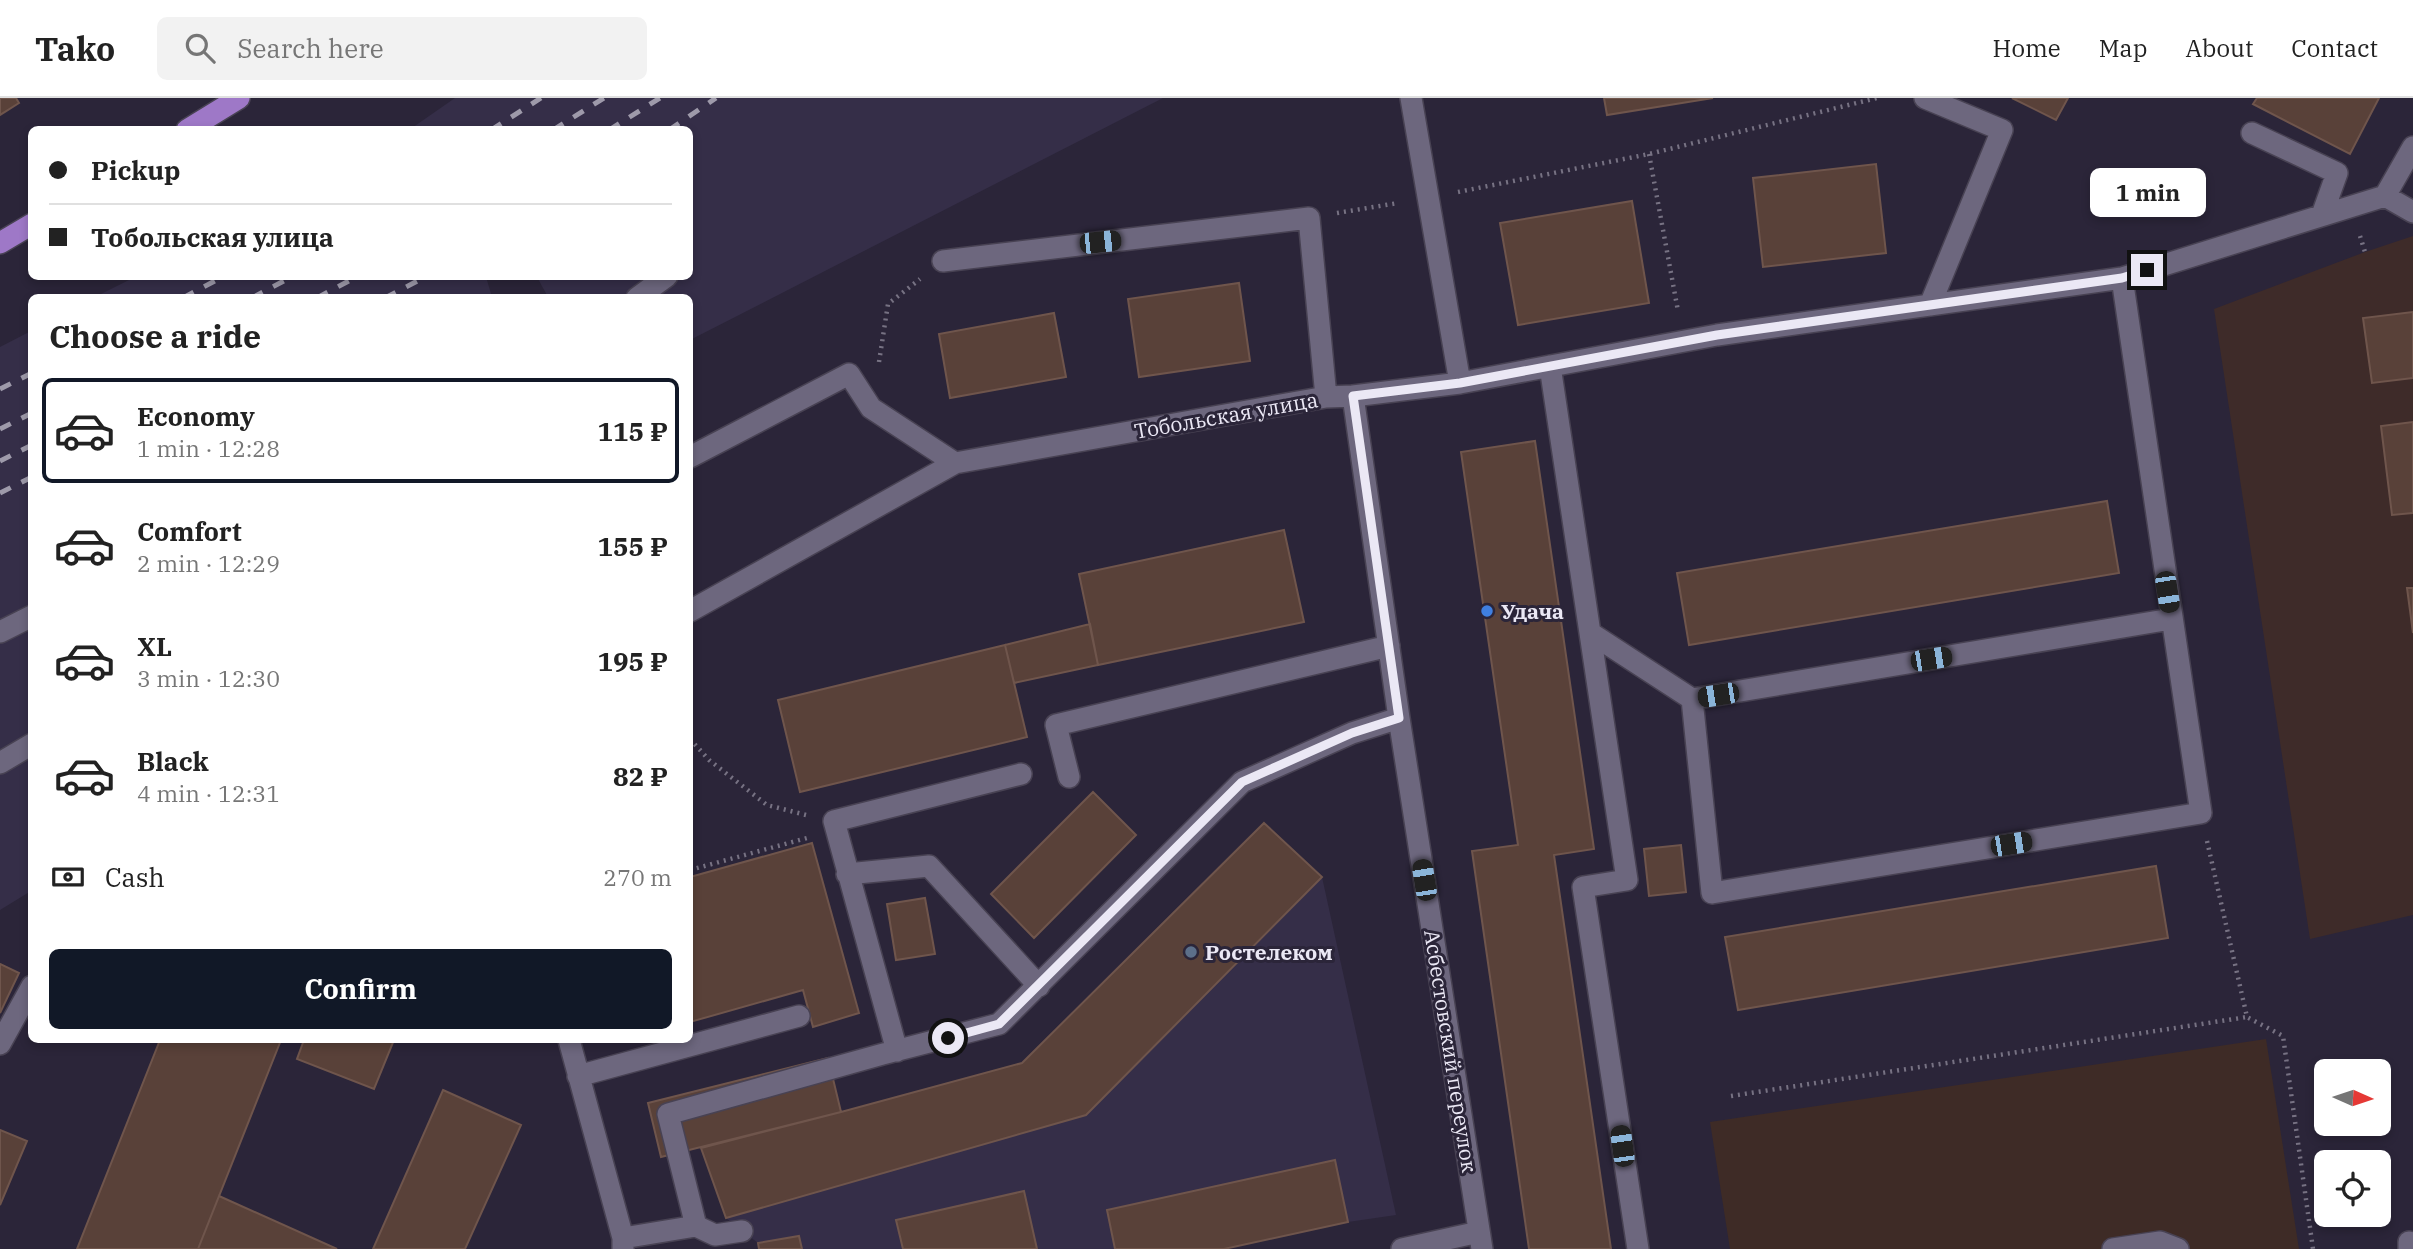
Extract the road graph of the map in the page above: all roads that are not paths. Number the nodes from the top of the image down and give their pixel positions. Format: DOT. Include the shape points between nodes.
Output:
graph roads {
  1 [pos="239,98"];
  2 [pos="1411,98"];
  3 [pos="1925,98"];
  4 [pos="194,126"];
  5 [pos="2252,133"];
  6 [pos="2413,147"];
  7 [pos="2385,195"];
  8 [pos="2413,212"];
  9 [pos="2322,215"];
  10 [pos="28,226"];
  11 [pos="0,243"];
  12 [pos="943,261"];
  13 [pos="2122,278"];
  14 [pos="662,280"];
  15 [pos="642,294"];
  16 [pos="1930,305"];
  17 [pos="1550,366"];
  18 [pos="1460,383"];
  19 [pos="1353,396"];
  20 [pos="1326,397"];
  21 [pos="693,455"];
  22 [pos="955,463"];
  23 [pos="693,609"];
  24 [pos="28,618"];
  25 [pos="2171,619"];
  26 [pos="0,632"];
  27 [pos="1592,634"];
  28 [pos="1389,646"];
  29 [pos="1692,699"];
  30 [pos="1399,718"];
  31 [pos="28,746"];
  32 [pos="0,763"];
  33 [pos="1021,774"];
  34 [pos="1069,777"];
  35 [pos="847,874"];
  36 [pos="1039,986"];
  37 [pos="28,993"];
  38 [pos="799,1016"];
  39 [pos="570,1043"];
  40 [pos="0,1044"];
  41 [pos="897,1051"];
  42 [pos="578,1076"];
  43 [pos="696,1226"];
  44 [pos="743,1231"];
  45 [pos="1481,1240"];
  46 [pos="623,1243"];
  47 [pos="1402,1249"];
  48 [pos="1637,1249"];
  49 [pos="2113,1249"];
  50 [pos="2178,1249"];
  1 -- 4 [label="main road"];
  2 -- 18 [label="street"];
  3 -- 16 [label="street" via="2002,130"];
  5 -- 9 [label="street" via="2337,173"];
  6 -- 7 [label="street"];
  7 -- 8 [label="street"];
  7 -- 9 [label="street, Тобольская улица"];
  9 -- 13 [label="street, Тобольская улица"];
  10 -- 11 [label="main road"];
  12 -- 20 [label="street" via="1309,218"];
  13 -- 16 [label="street, Тобольская улица"];
  13 -- 25 [label="street"];
  14 -- 15 [label="street"];
  16 -- 17 [label="street, Тобольская улица"];
  17 -- 18 [label="street, Тобольская улица"];
  17 -- 27 [label="street"];
  18 -- 19 [label="street, Тобольская улица"];
  19 -- 20 [label="street, Тобольская улица"];
  19 -- 28 [label="street, Асбестовский переулок"];
  20 -- 22 [label="street, Тобольская улица"];
  21 -- 22 [label="street" via="849,374 872,408"];
  22 -- 23 [label="street, Тобольская улица"];
  24 -- 26 [label="street"];
  25 -- 29 [label="street"];
  25 -- 29 [label="street" via="2200,813 1712,893"];
  27 -- 29 [label="street"];
  27 -- 48 [label="street" via="1627,880 1583,887"];
  28 -- 30 [label="street, Асбестовский переулок"];
  28 -- 34 [label="street" via="1056,725"];
  30 -- 36 [label="street" via="1352,733 1242,782"];
  30 -- 45 [label="street, Асбестовский переулок"];
  31 -- 32 [label="street"];
  33 -- 35 [label="street" via="835,826"];
  35 -- 36 [label="street" via="929,866"];
  35 -- 41 [label="street"];
  36 -- 41 [label="street" via="999,1024"];
  37 -- 40 [label="street"];
  38 -- 42 [label="street"];
  39 -- 42 [label="street"];
  41 -- 43 [label="street" via="668,1114"];
  42 -- 46 [label="street"];
  43 -- 44 [label="street" via="715,1235"];
  43 -- 46 [label="street"];
  45 -- 47 [label="street"];
  49 -- 50 [label="street" via="2160,1242"];
}
